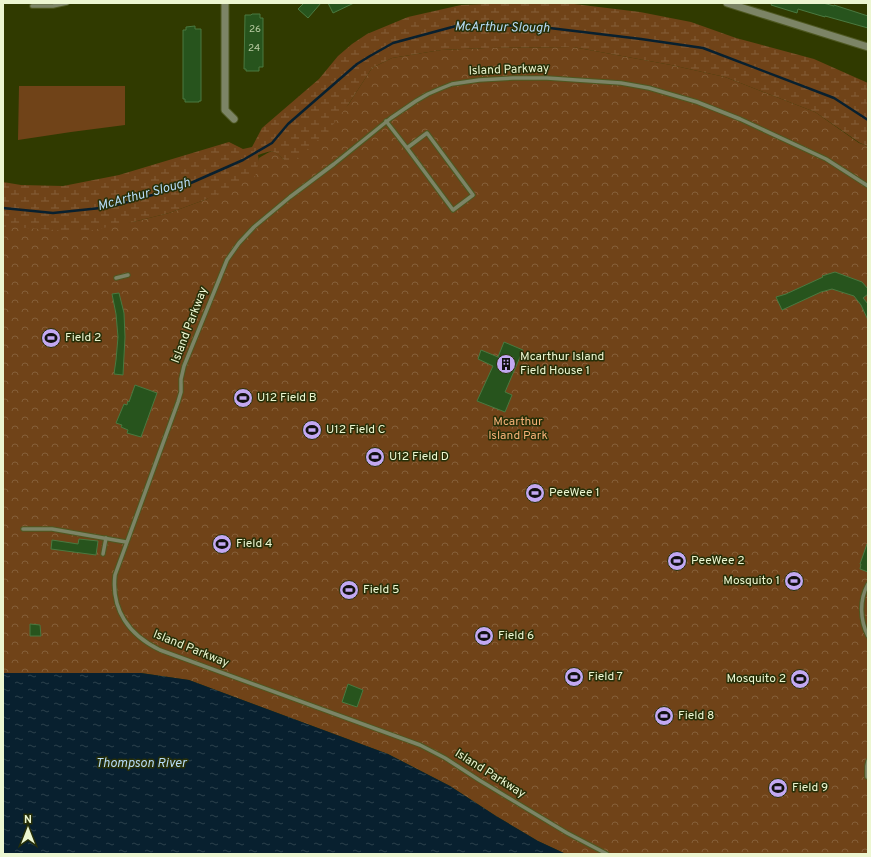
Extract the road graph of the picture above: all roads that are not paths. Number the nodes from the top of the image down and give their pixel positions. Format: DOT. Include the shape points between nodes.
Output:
graph roads {
  1 [pos="68,3"];
  2 [pos="225,3"];
  3 [pos="727,3"];
  4 [pos="32,6"];
  5 [pos="868,47"];
  6 [pos="234,119"];
  7 [pos="386,121"];
  8 [pos="407,148"];
  9 [pos="868,186"];
  10 [pos="128,275"];
  11 [pos="116,278"];
  12 [pos="23,529"];
  13 [pos="106,538"];
  14 [pos="126,542"];
  15 [pos="103,554"];
  16 [pos="868,584"];
  17 [pos="868,636"];
  18 [pos="868,761"];
  19 [pos="867,777"];
  20 [pos="607,854"];
  1 -- 4 [label="lane"];
  2 -- 6 [label="street" via="225,110"];
  3 -- 5 [label="street"];
  7 -- 8 [label="lane"];
  7 -- 9 [label="lane, Island Parkway" via="416,101 452,84 513,78 621,83 697,102 740,119 826,159"];
  7 -- 14 [label="lane, Island Parkway" via="254,227 227,260 184,366 178,402"];
  8 -- 8 [label="lane" via="427,133 473,195 453,210"];
  10 -- 11 [label="lane"];
  12 -- 13 [label="lane" via="52,529"];
  13 -- 14 [label="lane"];
  13 -- 15 [label="lane"];
  14 -- 20 [label="lane, Island Parkway" via="115,575 115,597 125,622 145,642 160,650 420,745 567,833"];
  16 -- 17 [label="lane" via="861,607 862,621"];
  18 -- 19 [label="lane"];
}
